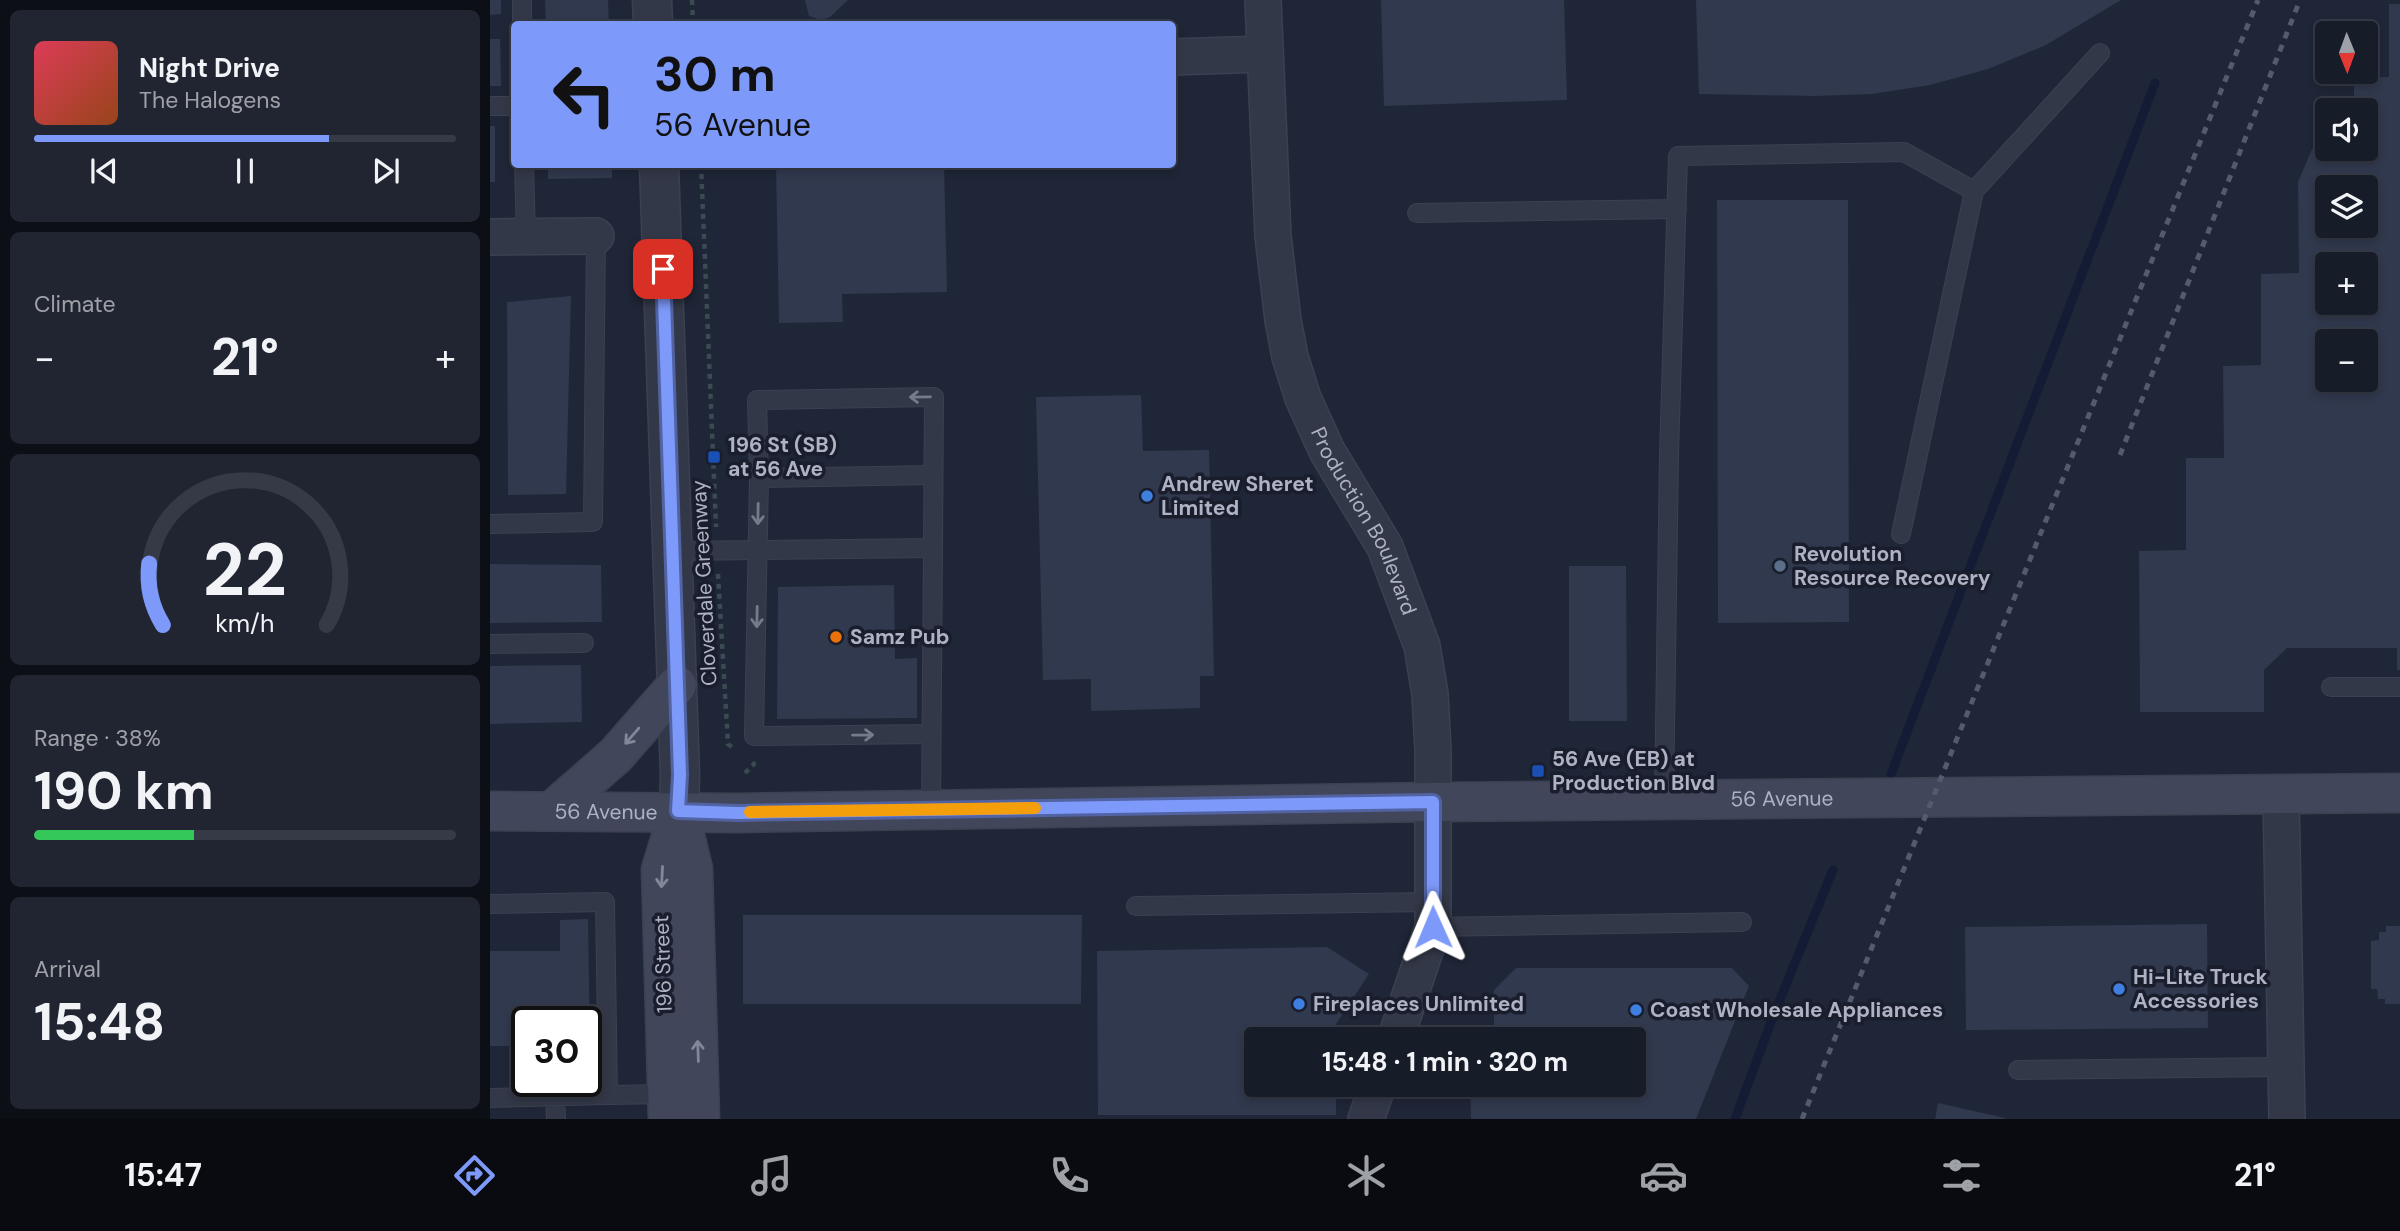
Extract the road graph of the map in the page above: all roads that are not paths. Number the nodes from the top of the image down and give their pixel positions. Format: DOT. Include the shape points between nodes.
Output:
graph roads {
  1 [pos="522,0"];
  2 [pos="652,0"];
  3 [pos="1263,0"];
  4 [pos="522,21"];
  5 [pos="653,21"];
  6 [pos="2101,53"];
  7 [pos="1265,54"];
  8 [pos="1176,57"];
  9 [pos="490,106"];
  10 [pos="511,106"];
  11 [pos="524,168"];
  12 [pos="659,168"];
  13 [pos="1974,191"];
  14 [pos="1677,209"];
  15 [pos="1417,214"];
  16 [pos="596,236"];
  17 [pos="490,237"];
  18 [pos="526,237"];
  19 [pos="933,475"];
  20 [pos="759,478"];
  21 [pos="490,524"];
  22 [pos="1901,534"];
  23 [pos="933,548"];
  24 [pos="758,549"];
  25 [pos="673,551"];
  26 [pos="583,643"];
  27 [pos="490,644"];
  28 [pos="677,685"];
  29 [pos="2331,687"];
  30 [pos="2400,687"];
  31 [pos="931,734"];
  32 [pos="2400,793"];
  33 [pos="2281,794"];
  34 [pos="1664,800"];
  35 [pos="1433,802"];
  36 [pos="930,809"];
  37 [pos="490,811"];
  38 [pos="552,811"];
  39 [pos="678,811"];
  40 [pos="490,904"];
  41 [pos="1136,906"];
  42 [pos="1433,915"];
  43 [pos="1742,922"];
  44 [pos="1399,1027"];
  45 [pos="2286,1067"];
  46 [pos="2018,1070"];
  47 [pos="602,1095"];
  48 [pos="608,1095"];
  49 [pos="555,1097"];
  50 [pos="1374,1097"];
  51 [pos="490,1098"];
  52 [pos="668,1107"];
  53 [pos="556,1119"];
  54 [pos="700,1119"];
  55 [pos="1366,1119"];
  56 [pos="2287,1119"];
  1 -- 4 [label="lane"];
  2 -- 5 [label="street"];
  3 -- 7 [label="street, Production Boulevard"];
  6 -- 13 [label="lane"];
  7 -- 8 [label="street"];
  7 -- 35 [label="street, Production Boulevard" via="1273,236 1290,357 1327,451 1385,547 1422,646 1430,694"];
  9 -- 10 [label="lane"];
  11 -- 18 [label="lane"];
  12 -- 25 [label="street, 196 Street"];
  13 -- 14 [label="lane" via="1904,152 1678,156"];
  13 -- 22 [label="lane"];
  14 -- 15 [label="lane"];
  14 -- 34 [label="lane"];
  16 -- 18 [label="street"];
  16 -- 21 [label="lane" via="593,522"];
  17 -- 18 [label="street"];
  19 -- 20 [label="lane"];
  19 -- 20 [label="lane, one-way" via="934,397 811,399 757,400"];
  19 -- 23 [label="lane"];
  20 -- 24 [label="lane, one-way"];
  23 -- 24 [label="lane"];
  23 -- 31 [label="lane"];
  24 -- 25 [label="lane"];
  24 -- 31 [label="lane, one-way" via="754,736"];
  25 -- 28 [label="street, 196 Street"];
  26 -- 27 [label="lane"];
  28 -- 38 [label="main road, one-way" via="616,755"];
  28 -- 39 [label="street, 196 Street"];
  29 -- 30 [label="lane"];
  31 -- 36 [label="lane"];
  32 -- 33 [label="main road, 56 Avenue"];
  33 -- 34 [label="main road, 56 Avenue"];
  33 -- 45 [label="street"];
  34 -- 35 [label="main road, 56 Avenue"];
  35 -- 36 [label="main road, 56 Avenue"];
  35 -- 42 [label="street, Production Boulevard"];
  36 -- 39 [label="main road, 56 Avenue"];
  37 -- 38 [label="main road, 56 Avenue"];
  38 -- 39 [label="main road, 56 Avenue"];
  39 -- 52 [label="main road, 196 Street, one-way" via="661,870"];
  54 -- 39 [label="main road, 196 Street, one-way" via="693,869"];
  40 -- 48 [label="lane" via="605,902"];
  41 -- 42 [label="lane"];
  42 -- 43 [label="lane"];
  42 -- 44 [label="street, Production Boulevard"];
  45 -- 46 [label="lane"];
  45 -- 56 [label="street"];
  47 -- 48 [label="lane"];
  48 -- 52 [label="lane"];
  49 -- 51 [label="lane"];
  49 -- 53 [label="lane"];
  50 -- 55 [label="street"];
}
